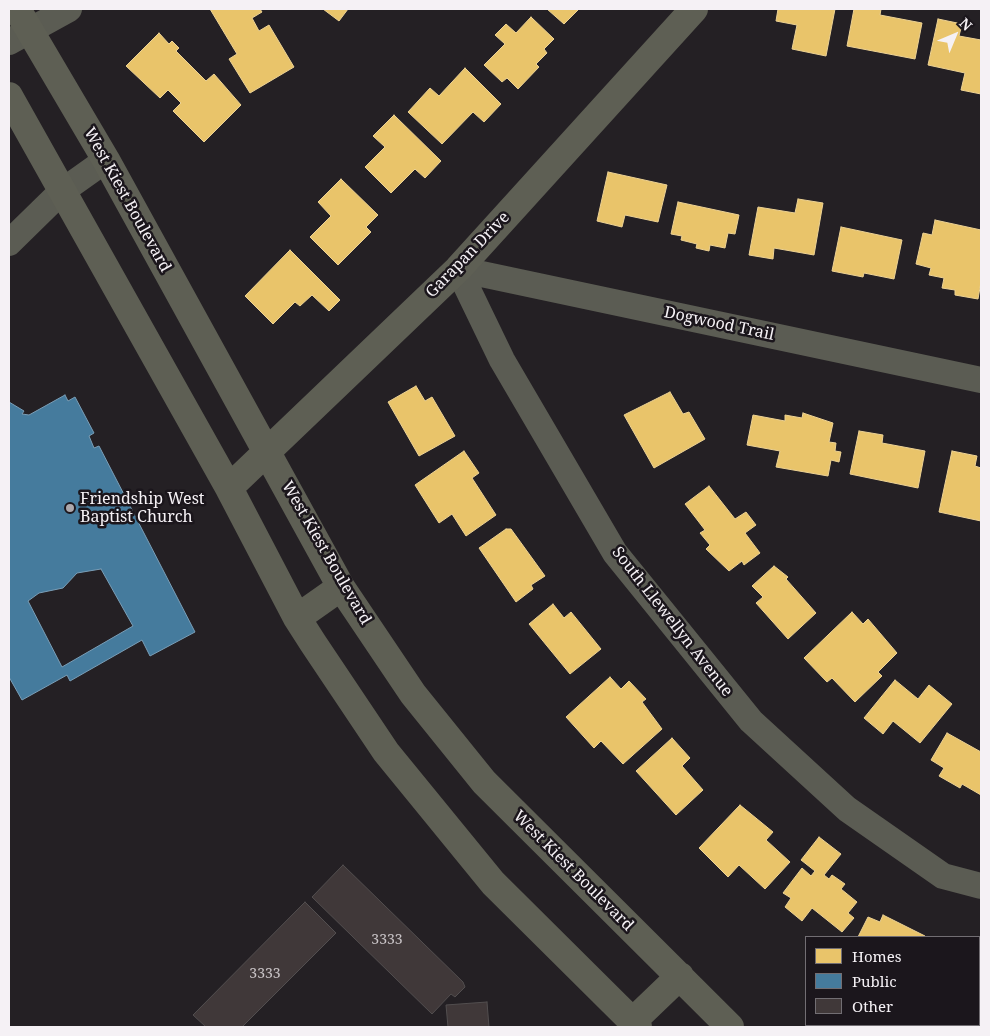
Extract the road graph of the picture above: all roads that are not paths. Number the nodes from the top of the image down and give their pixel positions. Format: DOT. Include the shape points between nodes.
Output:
graph roads {
  1 [pos="69,9"];
  2 [pos="694,9"];
  3 [pos="18,27"];
  4 [pos="9,96"];
  5 [pos="106,160"];
  6 [pos="61,192"];
  7 [pos="9,243"];
  8 [pos="458,269"];
  9 [pos="981,380"];
  10 [pos="267,451"];
  11 [pos="229,488"];
  12 [pos="342,587"];
  13 [pos="297,618"];
  14 [pos="981,886"];
  15 [pos="680,976"];
  16 [pos="635,1025"];
  17 [pos="730,1027"];
  1 -- 3 [label="street"];
  2 -- 8 [label="main road, Garapan Drive"];
  3 -- 5 [label="main road, West Kiest Boulevard"];
  4 -- 6 [label="main road"];
  5 -- 6 [label="street"];
  5 -- 10 [label="main road, West Kiest Boulevard"];
  6 -- 7 [label="street"];
  6 -- 11 [label="main road"];
  8 -- 9 [label="street, Dogwood Trail"];
  8 -- 10 [label="main road, Garapan Drive"];
  8 -- 14 [label="street, South Llewellyn Avenue" via="502,360 615,553 751,721 847,809 943,876"];
  10 -- 11 [label="main road, Garapan Drive"];
  10 -- 12 [label="main road, West Kiest Boulevard"];
  11 -- 13 [label="main road"];
  12 -- 13 [label="main road"];
  12 -- 15 [label="main road, West Kiest Boulevard" via="413,694 484,782"];
  13 -- 16 [label="main road" via="386,752 493,883"];
  15 -- 16 [label="main road"];
  15 -- 17 [label="main road, West Kiest Boulevard"];
}
